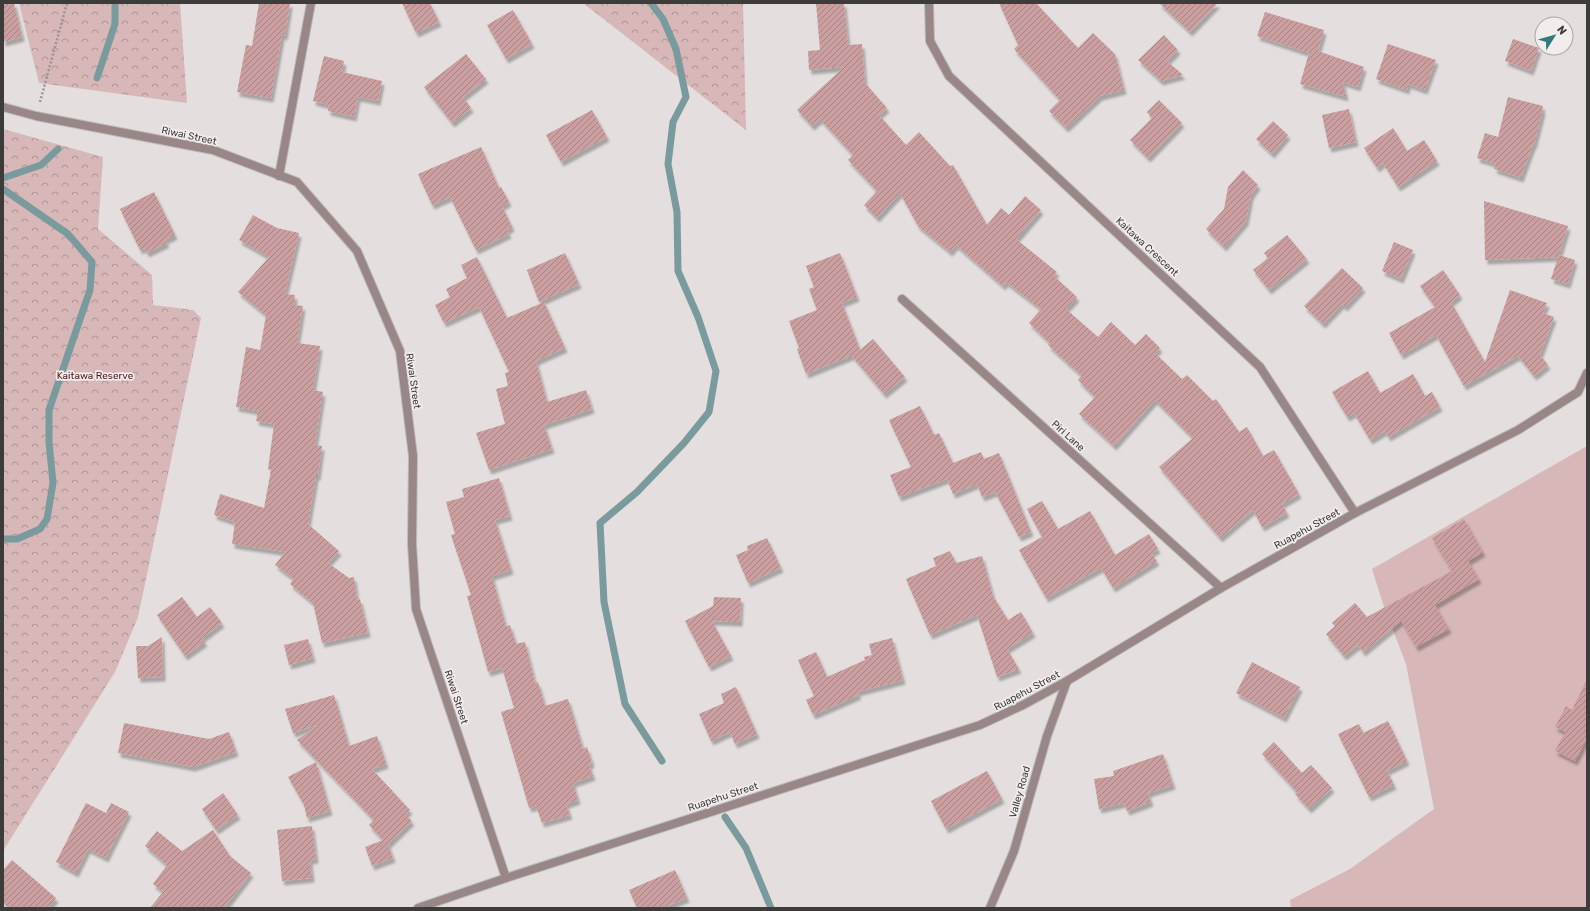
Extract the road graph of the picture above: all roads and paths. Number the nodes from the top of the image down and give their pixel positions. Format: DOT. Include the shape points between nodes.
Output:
graph roads {
  1 [pos="67,3"];
  2 [pos="311,3"];
  3 [pos="929,3"];
  4 [pos="3,107"];
  5 [pos="36,116"];
  6 [pos="279,176"];
  7 [pos="902,299"];
  8 [pos="1587,373"];
  9 [pos="1355,513"];
  10 [pos="1221,588"];
  11 [pos="1067,681"];
  12 [pos="506,878"];
  13 [pos="418,908"];
  14 [pos="990,908"];
  1 -- 5 [label="path"];
  2 -- 6 [label="street"];
  3 -- 9 [label="street, Kaitawa Crescent" via="930,41 949,76 1260,367"];
  4 -- 5 [label="street, Riwai Street"];
  5 -- 6 [label="street, Riwai Street" via="213,150"];
  6 -- 12 [label="street, Riwai Street" via="297,182 357,251 400,351 413,456 412,544 416,609"];
  7 -- 10 [label="street, Piri Lane"];
  8 -- 9 [label="street, Ruapehu Street" via="1578,392 1518,430"];
  9 -- 10 [label="street, Ruapehu Street"];
  10 -- 11 [label="street, Ruapehu Street"];
  11 -- 12 [label="street, Ruapehu Street" via="1024,705 980,725"];
  11 -- 14 [label="street, Valley Road" via="1047,736 1014,851"];
  12 -- 13 [label="street, Ruapehu Street"];
}
